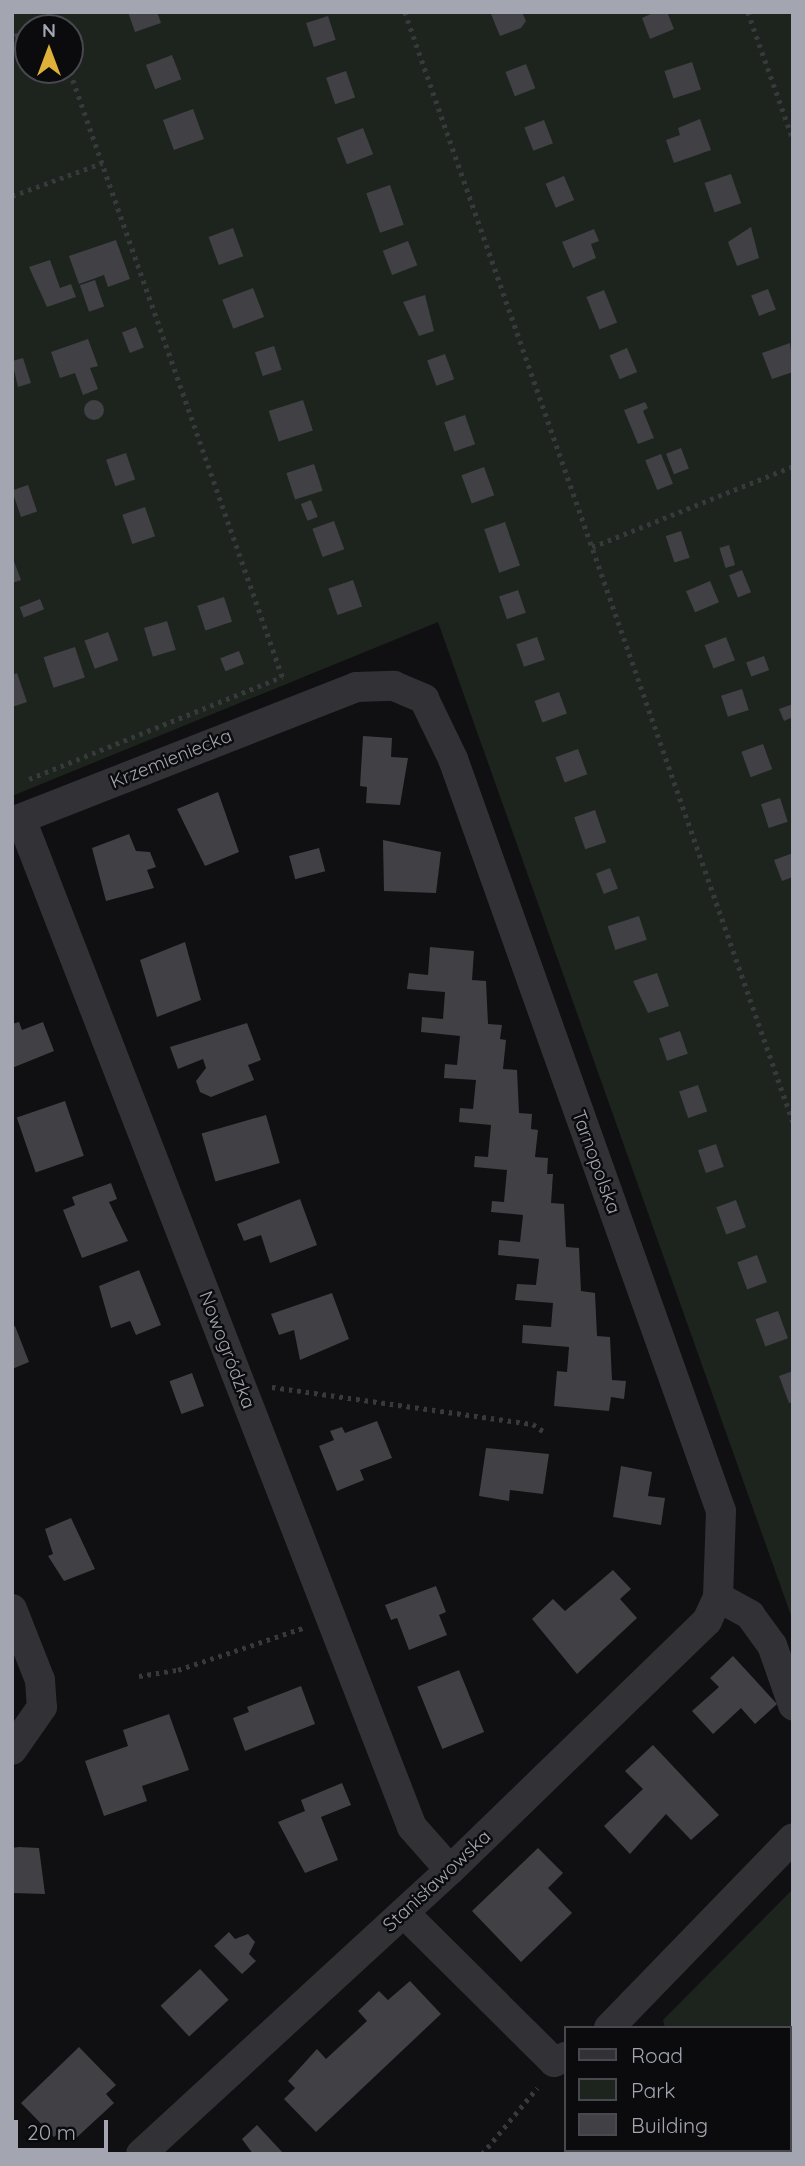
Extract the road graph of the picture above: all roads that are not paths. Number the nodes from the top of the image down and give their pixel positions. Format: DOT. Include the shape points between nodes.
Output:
graph roads {
  1 [pos="330,695"];
  2 [pos="16,821"];
  3 [pos="719,1597"];
  4 [pos="12,1609"];
  5 [pos="793,1705"];
  6 [pos="12,1749"];
  7 [pos="793,1838"];
  8 [pos="450,1870"];
  9 [pos="404,1913"];
  10 [pos="610,2026"];
  11 [pos="559,2059"];
  12 [pos="141,2154"];
  1 -- 2 [label="street, Krzemieniecka"];
  1 -- 3 [label="street, Tarnopolska" via="356,687 394,686 410,690 434,711 721,1511"];
  2 -- 8 [label="street, Nowogródzka" via="412,1827"];
  3 -- 5 [label="street" via="750,1615 772,1645"];
  3 -- 8 [label="street, Stanisławowska" via="707,1621"];
  4 -- 6 [label="street" via="40,1680 42,1707"];
  7 -- 10 [label="street"];
  8 -- 9 [label="street, Stanisławowska"];
  9 -- 11 [label="street"];
  9 -- 12 [label="street, Stanisławowska"];
}
